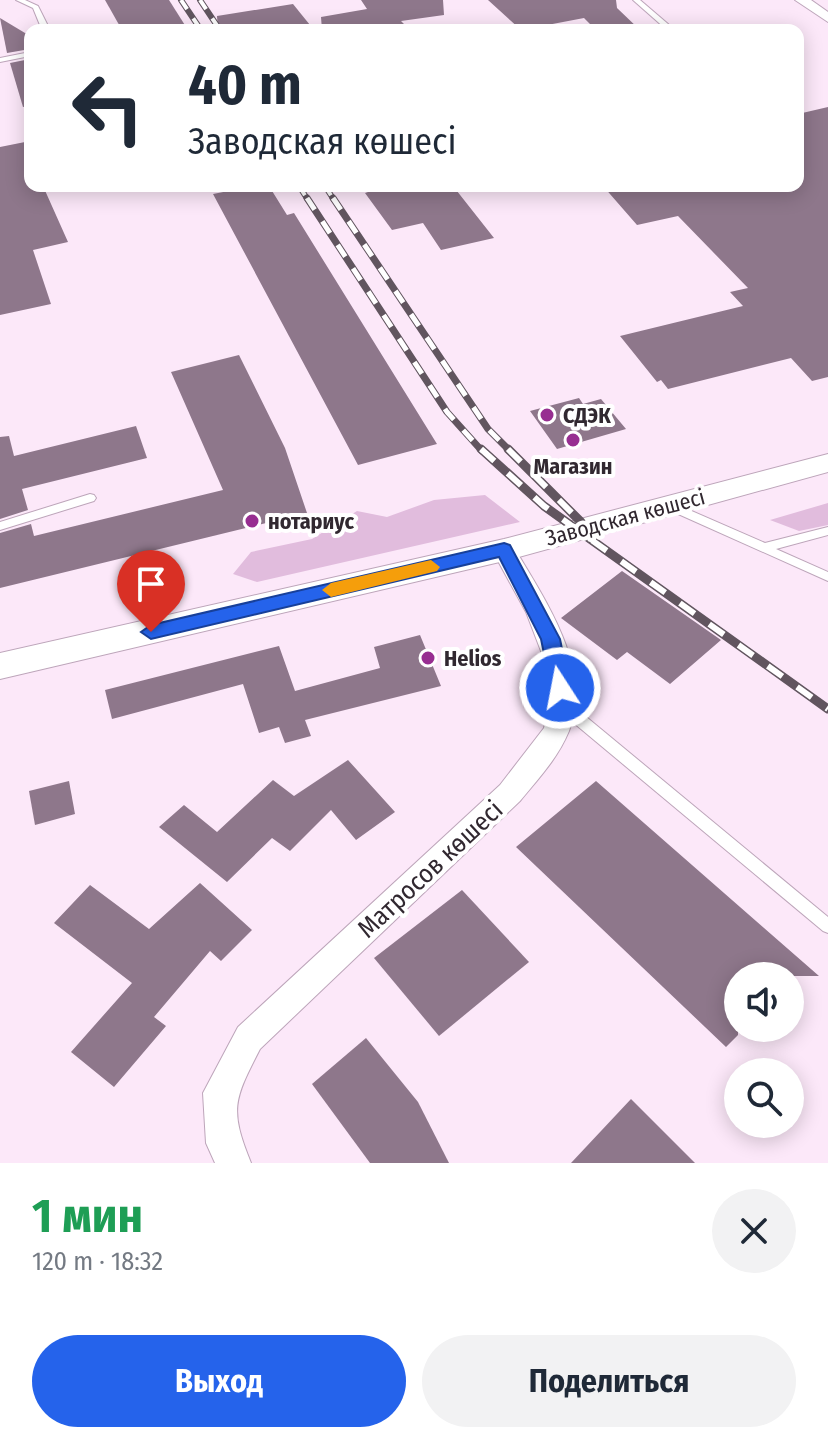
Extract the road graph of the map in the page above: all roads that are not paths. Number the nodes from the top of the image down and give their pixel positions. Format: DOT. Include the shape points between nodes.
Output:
graph roads {
  1 [pos="19,0"];
  2 [pos="636,0"];
  3 [pos="802,0"];
  4 [pos="828,18"];
  5 [pos="43,24"];
  6 [pos="664,24"];
  7 [pos="24,55"];
  8 [pos="0,60"];
  9 [pos="828,463"];
  10 [pos="90,498"];
  11 [pos="668,505"];
  12 [pos="0,526"];
  13 [pos="828,531"];
  14 [pos="767,547"];
  15 [pos="504,550"];
  16 [pos="828,577"];
  17 [pos="0,666"];
  18 [pos="562,705"];
  19 [pos="828,926"];
  20 [pos="234,1163"];
  1 -- 5 [label="lane" via="36,7"];
  2 -- 6 [label="lane"];
  3 -- 4 [label="street"];
  7 -- 8 [label="lane"];
  9 -- 11 [label="street, Заводская көшесі"];
  10 -- 12 [label="lane"];
  11 -- 14 [label="lane"];
  11 -- 15 [label="street, Заводская көшесі"];
  13 -- 14 [label="lane"];
  14 -- 16 [label="lane"];
  15 -- 17 [label="street, Заводская көшесі"];
  15 -- 18 [label="street, Матросов көшесі" via="550,639"];
  18 -- 19 [label="lane"];
  18 -- 20 [label="street, Матросов көшесі" via="546,750 510,793 249,1038 220,1093 223,1143"];
}
